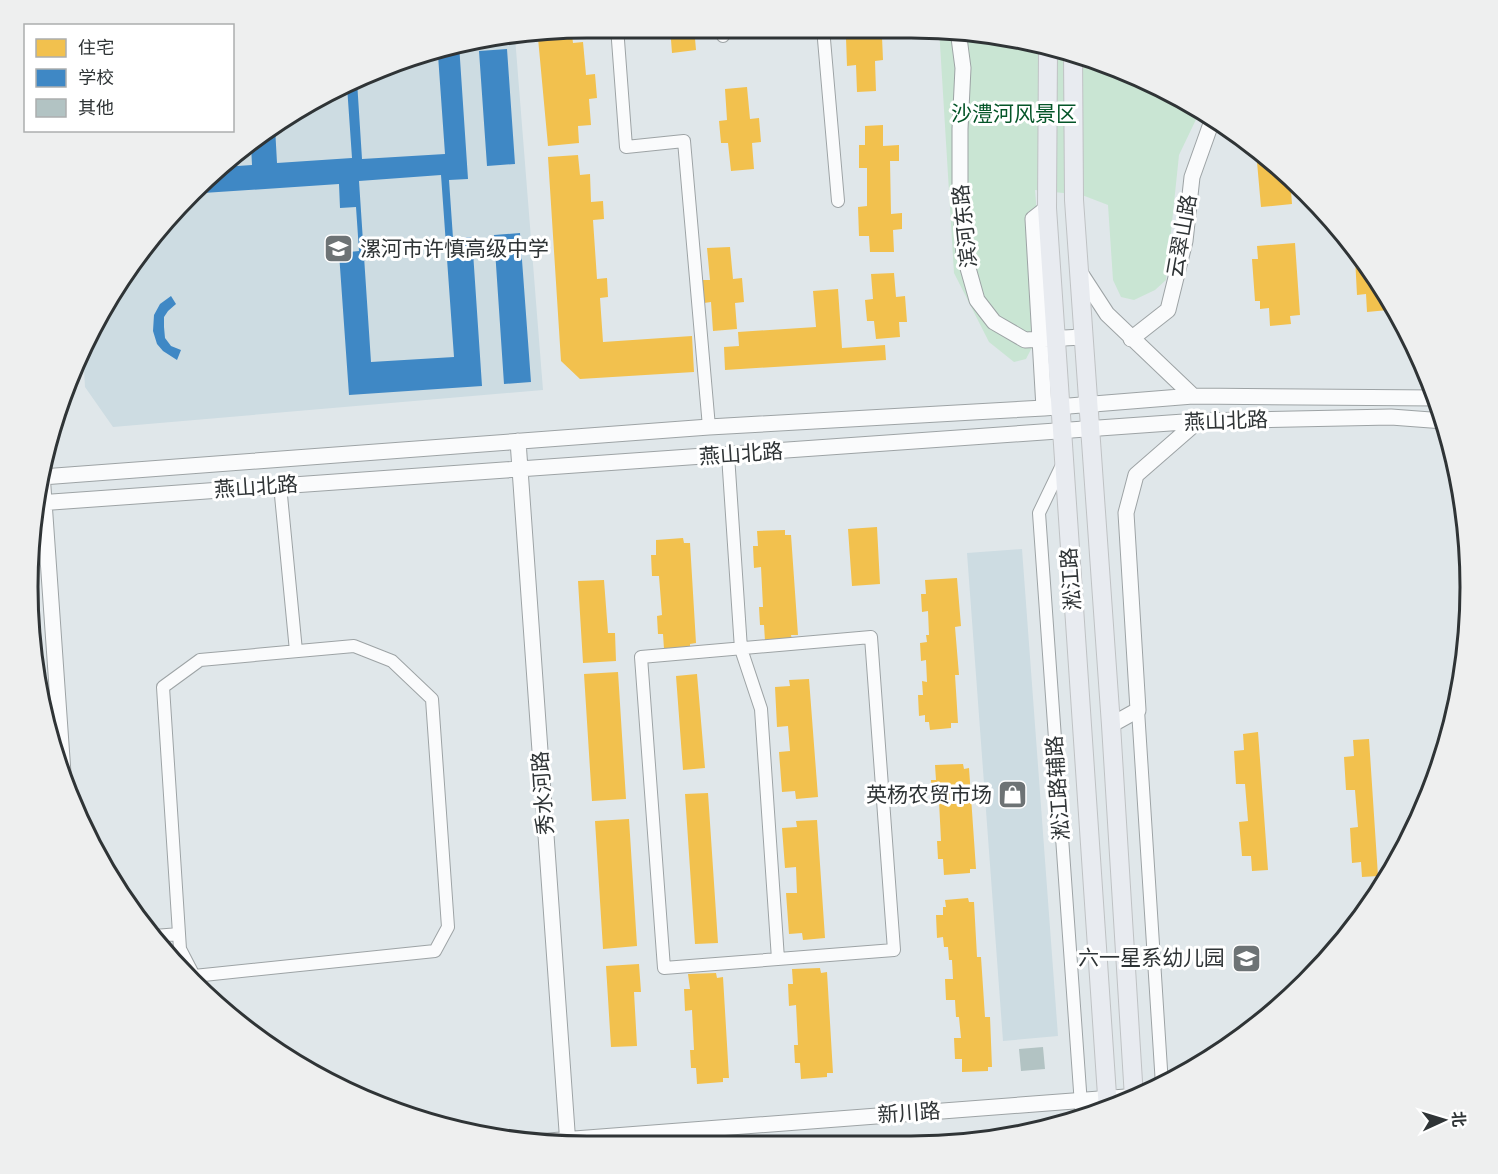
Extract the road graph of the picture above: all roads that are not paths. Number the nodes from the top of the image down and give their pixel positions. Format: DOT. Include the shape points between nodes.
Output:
graph roads {
  1 [pos="618,38"];
  2 [pos="824,38"];
  3 [pos="959,40"];
  4 [pos="1048,55"];
  5 [pos="1073,62"];
  6 [pos="1210,126"];
  7 [pos="838,201"];
  8 [pos="1078,271"];
  9 [pos="1083,337"];
  10 [pos="1047,339"];
  11 [pos="1131,339"];
  12 [pos="1193,396"];
  13 [pos="1427,398"];
  14 [pos="1088,405"];
  15 [pos="1052,408"];
  16 [pos="1434,420"];
  17 [pos="1198,421"];
  18 [pos="709,428"];
  19 [pos="1090,428"];
  20 [pos="1062,430"];
  21 [pos="518,441"];
  22 [pos="728,455"];
  23 [pos="1063,462"];
  24 [pos="519,468"];
  25 [pos="49,474"];
  26 [pos="280,484"];
  27 [pos="44,503"];
  28 [pos="42,515"];
  29 [pos="741,649"];
  30 [pos="296,651"];
  31 [pos="1138,710"];
  32 [pos="1111,725"];
  33 [pos="61,743"];
  34 [pos="179,934"];
  35 [pos="162,935"];
  36 [pos="778,959"];
  37 [pos="188,965"];
  38 [pos="198,976"];
  39 [pos="1161,1076"];
  40 [pos="1135,1088"];
  41 [pos="1081,1100"];
  42 [pos="1108,1100"];
  43 [pos="1100,1103"];
  44 [pos="1081,1109"];
  45 [pos="568,1135"];
  46 [pos="641,1136"];
  1 -- 18 [label="street" via="626,147 684,141"];
  2 -- 7 [label="street"];
  3 -- 10 [label="street, 滨河东路" via="963,68 960,188 964,254 977,300 994,322 1025,340"];
  4 -- 10 [label="main road, 淞江路"];
  5 -- 8 [label="main road, 淞江路"];
  6 -- 11 [label="street, 云翠山路" via="1192,177 1185,241 1168,310"];
  8 -- 9 [label="main road, 淞江路"];
  8 -- 11 [label="street" via="1107,314"];
  9 -- 10 [label="street, 滨河东路"];
  9 -- 14 [label="main road, 淞江路"];
  10 -- 15 [label="main road, 淞江路"];
  11 -- 12 [label="street"];
  12 -- 13 [label="street, 燕山北路"];
  12 -- 14 [label="street, 燕山北路"];
  14 -- 15 [label="street, 燕山北路"];
  14 -- 19 [label="main road, 淞江路"];
  15 -- 18 [label="street, 燕山北路"];
  15 -- 20 [label="main road, 淞江路"];
  16 -- 17 [label="street, 燕山北路" via="1391,417"];
  17 -- 19 [label="street, 燕山北路"];
  17 -- 31 [label="street" via="1136,475 1126,513"];
  18 -- 21 [label="street, 燕山北路"];
  19 -- 20 [label="street, 燕山北路"];
  19 -- 32 [label="main road, 淞江路"];
  20 -- 22 [label="street, 燕山北路"];
  20 -- 23 [label="main road, 淞江路"];
  21 -- 24 [label="street, 秀水河路"];
  21 -- 25 [label="street, 燕山北路"];
  22 -- 24 [label="street, 燕山北路"];
  22 -- 29 [label="street"];
  23 -- 41 [label="street, 淞江路辅路" via="1039,513"];
  23 -- 42 [label="main road, 淞江路"];
  24 -- 26 [label="street, 燕山北路"];
  24 -- 45 [label="street, 秀水河路"];
  26 -- 27 [label="street, 燕山北路"];
  26 -- 30 [label="street"];
  28 -- 33 [label="street"];
  29 -- 36 [label="street" via="761,709"];
  29 -- 36 [label="street" via="641,657 664,968"];
  29 -- 36 [label="street" via="871,638 894,951"];
  30 -- 34 [label="street" via="200,660 163,687"];
  30 -- 38 [label="street" via="354,646 392,661 432,699 448,927 435,951"];
  31 -- 32 [label="street"];
  31 -- 39 [label="street"];
  32 -- 40 [label="main road, 淞江路"];
  34 -- 35 [label="street"];
  34 -- 37 [label="street" via="180,949"];
  41 -- 43 [label="street, 新川路"];
  41 -- 44 [label="street, 淞江路辅路"];
  41 -- 46 [label="street, 新川路"];
}
